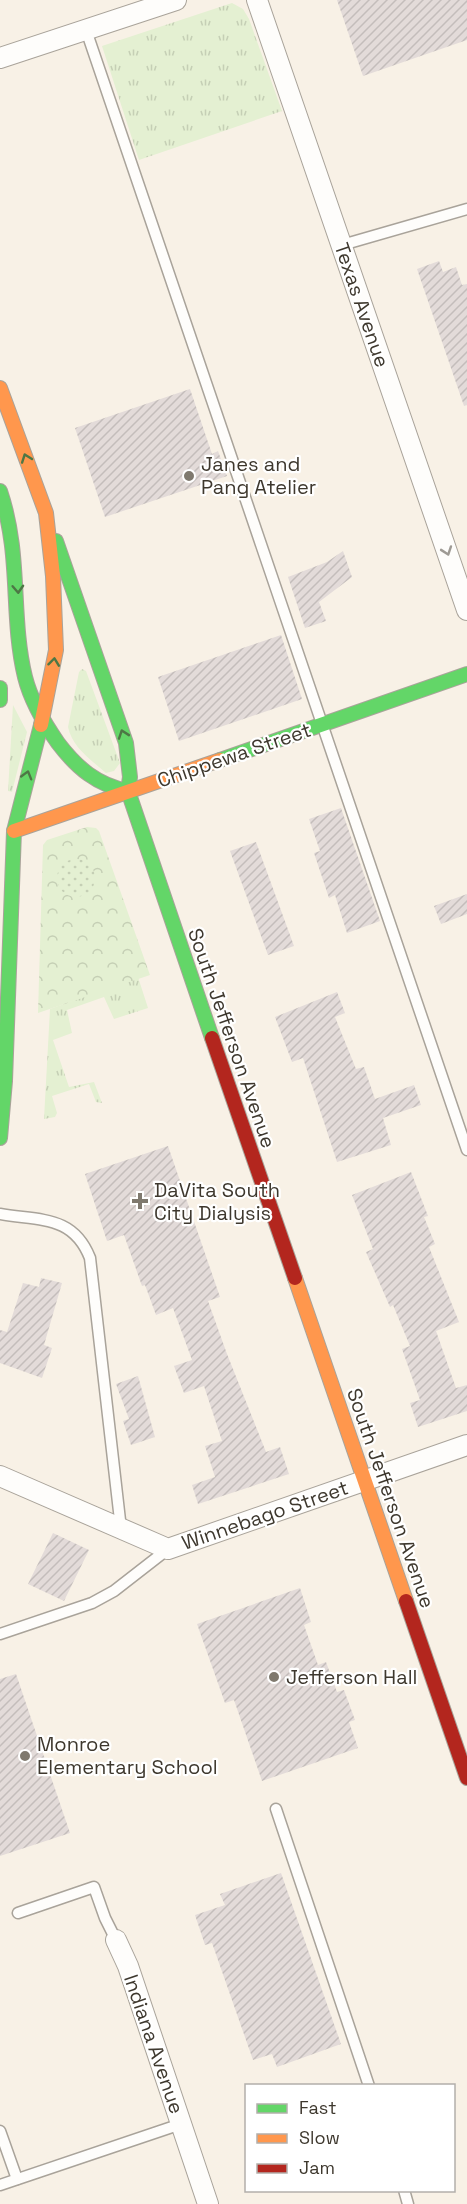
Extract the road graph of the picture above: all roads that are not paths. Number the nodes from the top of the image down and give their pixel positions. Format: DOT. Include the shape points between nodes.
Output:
graph roads {
  1 [pos="176,0"];
  2 [pos="257,0"];
  3 [pos="86,30"];
  4 [pos="0,58"];
  5 [pos="467,209"];
  6 [pos="342,244"];
  7 [pos="0,388"];
  8 [pos="0,490"];
  9 [pos="46,513"];
  10 [pos="467,610"];
  11 [pos="467,674"];
  12 [pos="0,688"];
  13 [pos="0,700"];
  14 [pos="43,719"];
  15 [pos="322,724"];
  16 [pos="128,791"];
  17 [pos="5,811"];
  18 [pos="7,833"];
  19 [pos="0,1138"];
  20 [pos="467,1150"];
  21 [pos="0,1215"];
  22 [pos="467,1445"];
  23 [pos="0,1476"];
  24 [pos="364,1480"];
  25 [pos="121,1529"];
  26 [pos="168,1549"];
  27 [pos="0,1634"];
  28 [pos="467,1778"];
  29 [pos="276,1809"];
  30 [pos="18,1913"];
  31 [pos="116,1940"];
  32 [pos="369,2084"];
  33 [pos="181,2124"];
  34 [pos="0,2131"];
  35 [pos="17,2179"];
  36 [pos="0,2185"];
  37 [pos="208,2204"];
  1 -- 3 [label="street"];
  2 -- 6 [label="street, Texas Avenue"];
  3 -- 4 [label="street"];
  3 -- 15 [label="lane"];
  5 -- 6 [label="lane"];
  6 -- 10 [label="street, Texas Avenue, one-way"];
  9 -- 7 [label="main road, one-way"];
  8 -- 14 [label="main road, one-way" via="15,540 23,667"];
  14 -- 9 [label="main road, one-way" via="56,650 54,576"];
  16 -- 9 [label="main road, South Jefferson Avenue, one-way" via="126,743"];
  11 -- 15 [label="main road, Chippewa Street"];
  12 -- 13 [label="main road"];
  14 -- 16 [label="main road" via="88,778 107,788"];
  18 -- 14 [label="main road, one-way"];
  15 -- 16 [label="main road, Chippewa Street"];
  15 -- 20 [label="lane"];
  16 -- 18 [label="main road, Chippewa Street"];
  16 -- 24 [label="main road, South Jefferson Avenue"];
  17 -- 18 [label="main road"];
  18 -- 19 [label="main road" via="5,1081"];
  21 -- 25 [label="lane" via="65,1225 84,1242 90,1257"];
  22 -- 24 [label="street, Winnebago Street"];
  23 -- 25 [label="street, Winnebago Street"];
  24 -- 26 [label="street, Winnebago Street"];
  24 -- 28 [label="main road, South Jefferson Avenue"];
  25 -- 26 [label="street, Winnebago Street"];
  26 -- 27 [label="lane" via="92,1603"];
  29 -- 32 [label="lane"];
  30 -- 31 [label="lane, Indiana Avenue" via="94,1887"];
  31 -- 33 [label="street, Indiana Avenue"];
  33 -- 35 [label="lane"];
  33 -- 37 [label="street, Indiana Avenue"];
  34 -- 35 [label="lane"];
  35 -- 36 [label="lane"];
}
